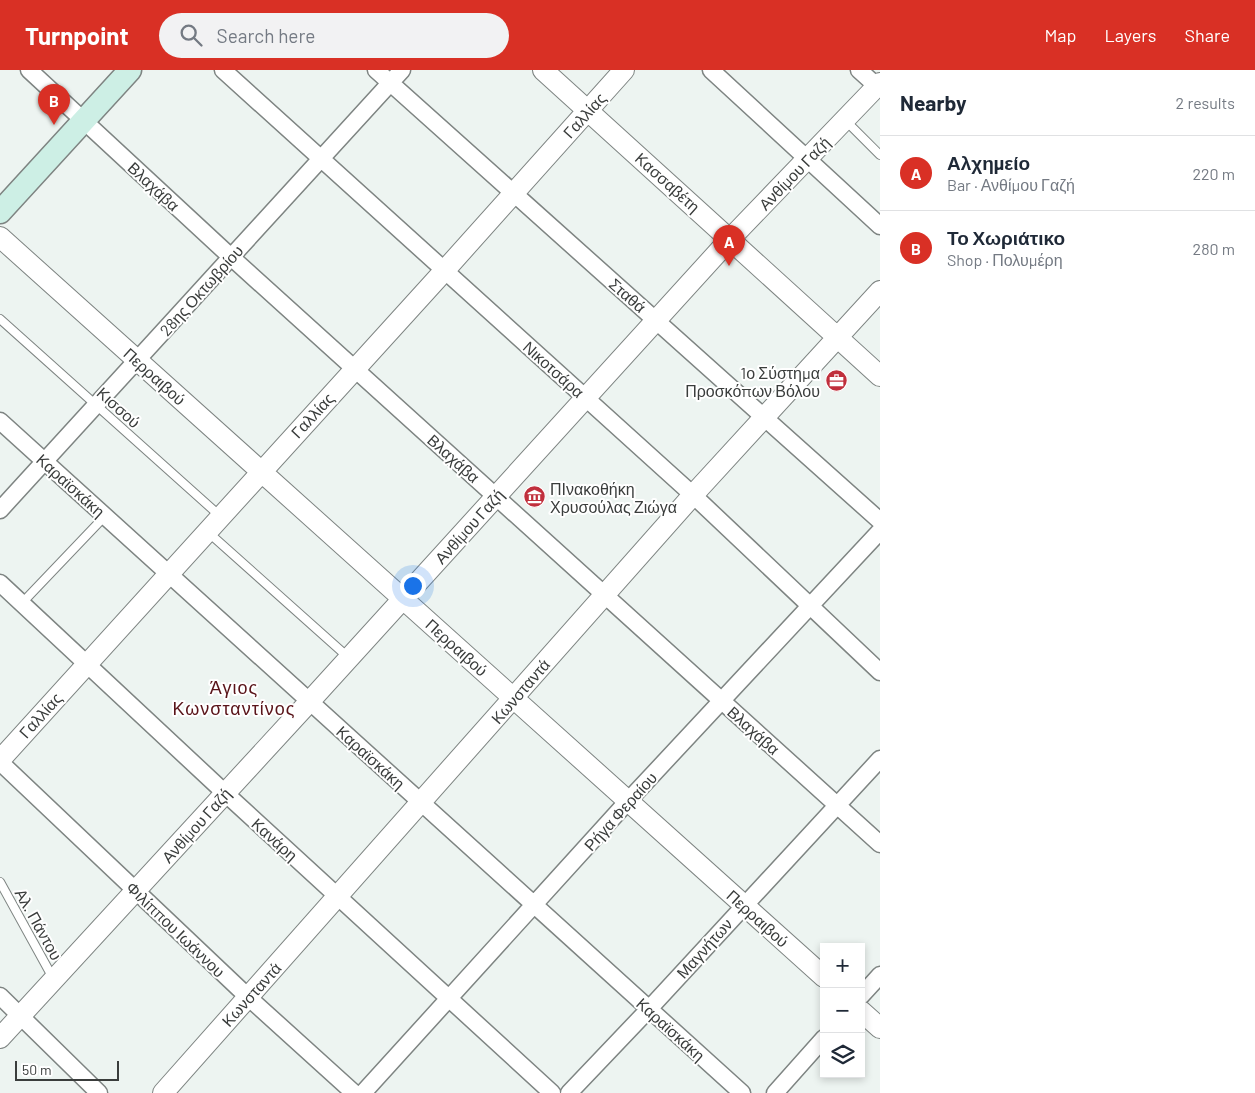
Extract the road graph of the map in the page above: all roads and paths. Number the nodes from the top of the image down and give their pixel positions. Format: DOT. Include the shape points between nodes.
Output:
graph roads {
  1 [pos="30,70"];
  2 [pos="130,70"];
  3 [pos="223,70"];
  4 [pos="376,70"];
  5 [pos="402,70"];
  6 [pos="544,70"];
  7 [pos="624,70"];
  8 [pos="711,70"];
  9 [pos="859,70"];
  10 [pos="390,83"];
  11 [pos="879,86"];
  12 [pos="588,109"];
  13 [pos="83,120"];
  14 [pos="845,120"];
  15 [pos="880,155"];
  16 [pos="322,158"];
  17 [pos="807,158"];
  18 [pos="513,194"];
  19 [pos="0,212"];
  20 [pos="880,226"];
  21 [pos="0,237"];
  22 [pos="730,239"];
  23 [pos="231,257"];
  24 [pos="445,270"];
  25 [pos="880,291"];
  26 [pos="0,319"];
  27 [pos="656,320"];
  28 [pos="837,336"];
  29 [pos="137,360"];
  30 [pos="355,368"];
  31 [pos="880,376"];
  32 [pos="585,398"];
  33 [pos="96,405"];
  34 [pos="765,417"];
  35 [pos="0,421"];
  36 [pos="44,461"];
  37 [pos="261,471"];
  38 [pos="693,495"];
  39 [pos="495,496"];
  40 [pos="0,510"];
  41 [pos="105,516"];
  42 [pos="220,516"];
  43 [pos="880,521"];
  44 [pos="207,531"];
  45 [pos="880,531"];
  46 [pos="169,574"];
  47 [pos="0,583"];
  48 [pos="604,595"];
  49 [pos="403,599"];
  50 [pos="22,603"];
  51 [pos="809,606"];
  52 [pos="349,658"];
  53 [pos="87,664"];
  54 [pos="880,672"];
  55 [pos="513,698"];
  56 [pos="310,701"];
  57 [pos="722,702"];
  58 [pos="880,759"];
  59 [pos="0,761"];
  60 [pos="225,794"];
  61 [pos="628,801"];
  62 [pos="421,802"];
  63 [pos="836,805"];
  64 [pos="880,844"];
  65 [pos="0,882"];
  66 [pos="136,891"];
  67 [pos="338,896"];
  68 [pos="535,905"];
  69 [pos="744,905"];
  70 [pos="820,973"];
  71 [pos="880,975"];
  72 [pos="54,979"];
  73 [pos="865,992"];
  74 [pos="0,996"];
  75 [pos="248,997"];
  76 [pos="449,998"];
  77 [pos="649,1009"];
  78 [pos="865,1015"];
  79 [pos="20,1016"];
  80 [pos="880,1028"];
  81 [pos="0,1038"];
  82 [pos="820,1042"];
  83 [pos="98,1093"];
  84 [pos="163,1093"];
  85 [pos="354,1093"];
  86 [pos="363,1093"];
  87 [pos="552,1093"];
  88 [pos="569,1093"];
  89 [pos="742,1093"];
  90 [pos="775,1093"];
  1 -- 13 [label="street, Βλαχάβα"];
  2 -- 13 [label="main road"];
  3 -- 16 [label="street, Νικοτσάρα"];
  4 -- 10 [label="street, Σταθά"];
  5 -- 10 [label="street, 28ης Οκτωβρίου"];
  6 -- 12 [label="street, Κασσαβέτη"];
  7 -- 12 [label="street, Γαλλίας"];
  8 -- 17 [label="street"];
  9 -- 11 [label="street"];
  10 -- 16 [label="street, 28ης Οκτωβρίου"];
  10 -- 18 [label="street, Σταθά"];
  11 -- 14 [label="street, Ανθίμου Γαζή"];
  12 -- 18 [label="street, Γαλλίας"];
  12 -- 22 [label="street, Κασσαβέτη"];
  13 -- 19 [label="main road"];
  13 -- 23 [label="street, Βλαχάβα"];
  14 -- 15 [label="lane"];
  14 -- 17 [label="street, Ανθίμου Γαζή"];
  16 -- 23 [label="street, 28ης Οκτωβρίου"];
  16 -- 24 [label="street, Νικοτσάρα"];
  17 -- 20 [label="street"];
  17 -- 22 [label="street, Ανθίμου Γαζή"];
  18 -- 24 [label="street, Γαλλίας"];
  18 -- 27 [label="street, Σταθά"];
  21 -- 29 [label="street, Περραιβού"];
  22 -- 27 [label="street, Ανθίμου Γαζή"];
  22 -- 28 [label="street, Κασσαβέτη"];
  23 -- 29 [label="street, 28ης Οκτωβρίου"];
  23 -- 30 [label="street, Βλαχάβα"];
  24 -- 30 [label="street, Γαλλίας"];
  24 -- 32 [label="street, Νικοτσάρα"];
  25 -- 28 [label="street, Κωνσταντά"];
  26 -- 33 [label="lane, Κισσού"];
  27 -- 32 [label="street, Ανθίμου Γαζή"];
  27 -- 34 [label="street, Σταθά"];
  28 -- 31 [label="street, Κασσαβέτη"];
  28 -- 34 [label="street, Κωνσταντά"];
  29 -- 33 [label="street, 28ης Οκτωβρίου"];
  29 -- 37 [label="street, Περραιβού"];
  30 -- 37 [label="street, Γαλλίας"];
  30 -- 39 [label="street, Βλαχάβα"];
  32 -- 38 [label="street, Νικοτσάρα"];
  32 -- 39 [label="street, Ανθίμου Γαζή"];
  33 -- 36 [label="street, 28ης Οκτωβρίου"];
  33 -- 42 [label="lane, Κισσού"];
  34 -- 38 [label="street, Κωνσταντά"];
  34 -- 43 [label="street, Σταθά"];
  35 -- 36 [label="street, Καραϊσκάκη"];
  36 -- 40 [label="street, 28ης Οκτωβρίου"];
  36 -- 41 [label="street, Καραϊσκάκη"];
  37 -- 42 [label="street, Γαλλίας"];
  37 -- 49 [label="street, Περραιβού"];
  38 -- 48 [label="street, Κωνσταντά"];
  38 -- 51 [label="street, Νικοτσάρα"];
  39 -- 48 [label="street, Βλαχάβα"];
  39 -- 49 [label="street, Ανθίμου Γαζή"];
  41 -- 46 [label="street, Καραϊσκάκη"];
  41 -- 50 [label="lane"];
  42 -- 44 [label="street, Γαλλίας"];
  44 -- 46 [label="street, Γαλλίας"];
  44 -- 52 [label="lane"];
  45 -- 51 [label="street, Ρήγα Φεραίου"];
  46 -- 53 [label="street, Γαλλίας"];
  46 -- 56 [label="street, Καραϊσκάκη"];
  47 -- 50 [label="street, Κανάρη"];
  48 -- 55 [label="street, Κωνσταντά"];
  48 -- 57 [label="street, Βλαχάβα"];
  49 -- 52 [label="street, Ανθίμου Γαζή"];
  49 -- 55 [label="street, Περραιβού"];
  50 -- 53 [label="street, Κανάρη"];
  51 -- 54 [label="street, Νικοτσάρα"];
  51 -- 57 [label="street, Ρήγα Φεραίου"];
  52 -- 56 [label="street, Ανθίμου Γαζή"];
  53 -- 59 [label="street, Γαλλίας"];
  53 -- 60 [label="street, Κανάρη"];
  55 -- 61 [label="street, Περραιβού"];
  55 -- 62 [label="street, Κωνσταντά"];
  56 -- 60 [label="street, Ανθίμου Γαζή"];
  56 -- 62 [label="street, Καραϊσκάκη"];
  57 -- 61 [label="street, Ρήγα Φεραίου"];
  57 -- 63 [label="street, Βλαχάβα"];
  58 -- 63 [label="street, Μαγνήτων"];
  59 -- 66 [label="street, Φιλίππου Ιωάννου"];
  60 -- 66 [label="street, Ανθίμου Γαζή"];
  60 -- 67 [label="street, Κανάρη"];
  61 -- 68 [label="street, Ρήγα Φεραίου"];
  61 -- 69 [label="street, Περραιβού"];
  62 -- 67 [label="street, Κωνσταντά"];
  62 -- 68 [label="street, Καραϊσκάκη"];
  63 -- 64 [label="street, Βλαχάβα"];
  63 -- 69 [label="street, Μαγνήτων"];
  65 -- 72 [label="lane, Αλ. Πάντου"];
  66 -- 72 [label="street, Ανθίμου Γαζή"];
  66 -- 75 [label="street, Φιλίππου Ιωάννου"];
  67 -- 75 [label="street, Κωνσταντά"];
  67 -- 76 [label="street, Κανάρη"];
  68 -- 76 [label="street, Ρήγα Φεραίου"];
  68 -- 77 [label="street, Καραϊσκάκη"];
  69 -- 70 [label="street, Περραιβού"];
  69 -- 77 [label="street, Μαγνήτων"];
  71 -- 73 [label="street"];
  72 -- 79 [label="street, Ανθίμου Γαζή"];
  74 -- 79 [label="street"];
  75 -- 84 [label="street, Κωνσταντά"];
  75 -- 85 [label="street, Φιλίππου Ιωάννου"];
  76 -- 86 [label="street, Ρήγα Φεραίου"];
  76 -- 87 [label="street, Κανάρη"];
  77 -- 88 [label="street, Μαγνήτων"];
  77 -- 89 [label="street, Καραϊσκάκη"];
  78 -- 80 [label="street"];
  79 -- 81 [label="street, Ανθίμου Γαζή"];
  79 -- 83 [label="street"];
  82 -- 90 [label="street"];
}
